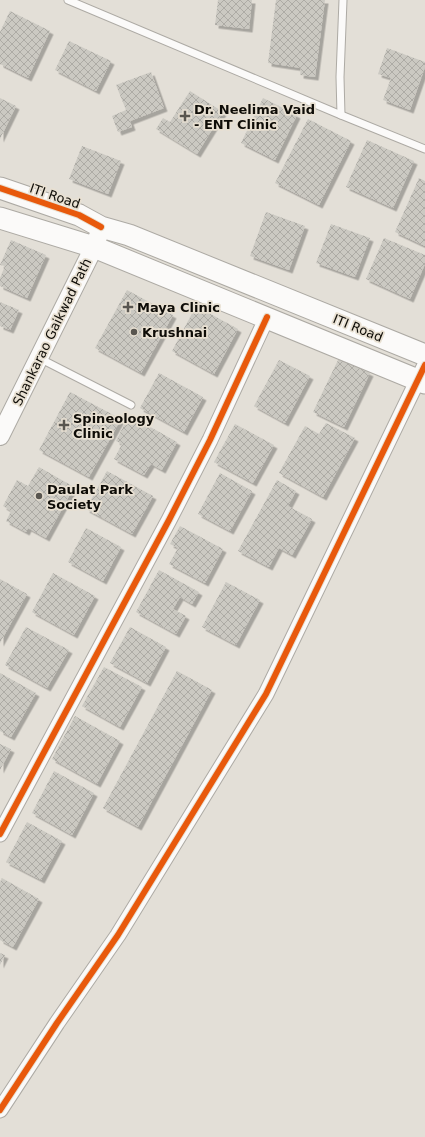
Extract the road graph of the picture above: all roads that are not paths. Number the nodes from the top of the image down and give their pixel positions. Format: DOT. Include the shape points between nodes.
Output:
graph roads {
  1 [pos="68,0"];
  2 [pos="343,0"];
  3 [pos="341,115"];
  4 [pos="425,149"];
  5 [pos="0,188"];
  6 [pos="0,218"];
  7 [pos="101,227"];
  8 [pos="94,247"];
  9 [pos="267,317"];
  10 [pos="425,355"];
  11 [pos="38,358"];
  12 [pos="423,376"];
  13 [pos="131,405"];
  14 [pos="0,436"];
  15 [pos="0,834"];
  16 [pos="0,1110"];
  1 -- 3 [label="lane"];
  2 -- 3 [label="lane"];
  3 -- 4 [label="lane"];
  5 -- 7 [label="main road, ITI Road" via="79,215"];
  6 -- 8 [label="main road, ITI Road"];
  7 -- 8 [label="street, Shankarao Gaikwad Path"];
  7 -- 10 [label="main road, ITI Road" via="129,235"];
  8 -- 9 [label="main road, ITI Road"];
  8 -- 11 [label="street, Shankarao Gaikwad Path"];
  9 -- 12 [label="main road, ITI Road"];
  9 -- 15 [label="street" via="210,440"];
  11 -- 13 [label="lane"];
  11 -- 14 [label="street, Shankarao Gaikwad Path"];
  12 -- 16 [label="street" via="266,694 118,935"];
}
